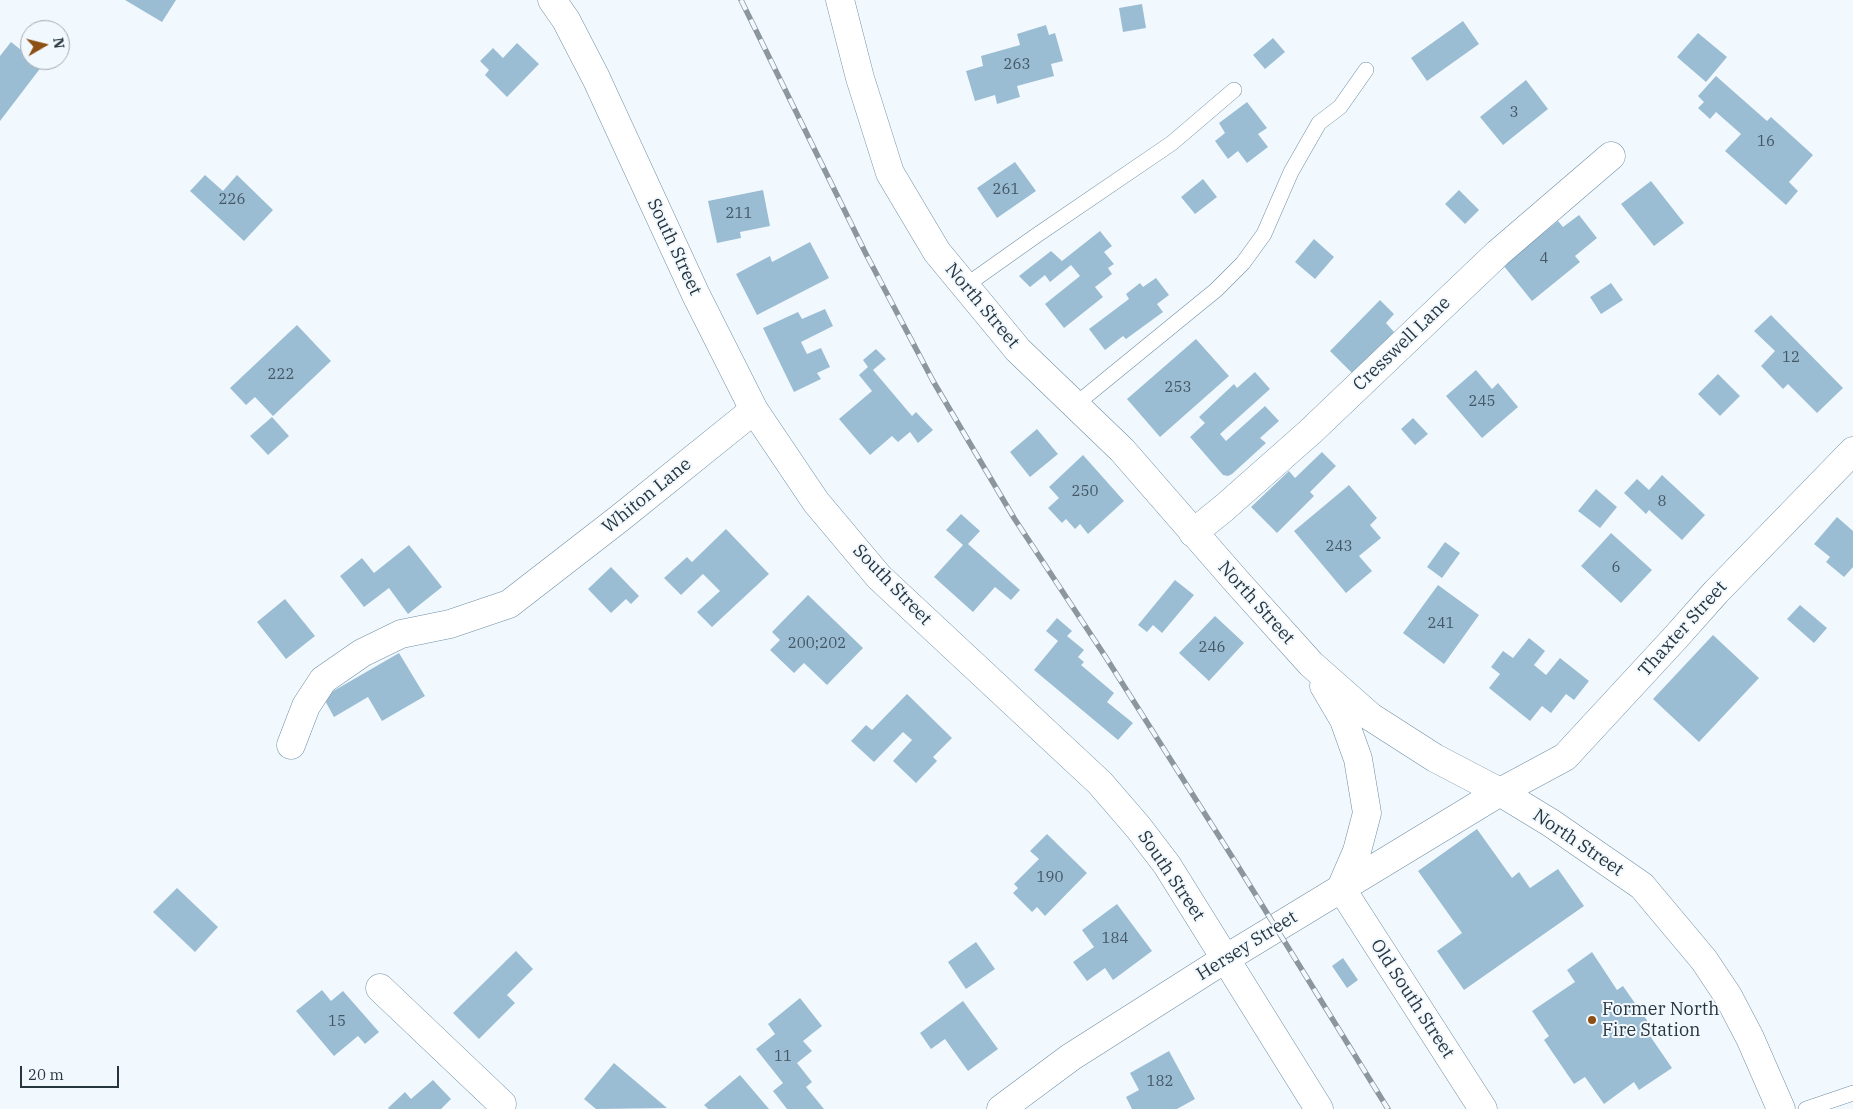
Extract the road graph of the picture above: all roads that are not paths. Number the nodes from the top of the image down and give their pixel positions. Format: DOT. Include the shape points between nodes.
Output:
graph roads {
  1 [pos="552,0"];
  2 [pos="840,0"];
  3 [pos="1366,70"];
  4 [pos="1234,90"];
  5 [pos="1611,156"];
  6 [pos="966,286"];
  7 [pos="1074,405"];
  8 [pos="754,410"];
  9 [pos="1853,451"];
  10 [pos="1193,533"];
  11 [pos="1311,664"];
  12 [pos="291,745"];
  13 [pos="1500,792"];
  14 [pos="1340,888"];
  15 [pos="1225,958"];
  16 [pos="380,988"];
  17 [pos="1853,1093"];
  18 [pos="502,1107"];
  19 [pos="1001,1109"];
  20 [pos="1319,1109"];
  21 [pos="1483,1109"];
  22 [pos="1781,1109"];
  23 [pos="1806,1109"];
  1 -- 8 [label="street, South Street" via="596,78 696,295"];
  2 -- 6 [label="street, North Street" via="890,173 937,252"];
  3 -- 7 [label="lane" via="1340,107 1319,123 1290,172 1264,234 1243,263 1216,290"];
  4 -- 6 [label="lane" via="1172,143"];
  5 -- 10 [label="street, Cresswell Lane" via="1498,253 1310,432"];
  6 -- 7 [label="street, North Street" via="1018,350"];
  7 -- 10 [label="street, North Street" via="1122,450"];
  8 -- 12 [label="street, Whiton Lane" via="509,604 450,624 401,634 362,653 323,680 306,706"];
  8 -- 15 [label="street, South Street" via="816,502 880,577 1100,783 1138,827 1167,865"];
  9 -- 13 [label="street, Thaxter Street" via="1716,592 1565,757"];
  10 -- 11 [label="street, North Street"];
  11 -- 13 [label="street, North Street" via="1371,717 1435,758"];
  11 -- 14 [label="street" via="1344,720 1358,759 1365,794 1367,813 1357,851"];
  13 -- 14 [label="street, Hersey Street"];
  13 -- 22 [label="street, North Street" via="1642,886 1661,906 1728,996"];
  14 -- 15 [label="street, Hersey Street"];
  14 -- 21 [label="street, Old South Street"];
  15 -- 19 [label="street, Hersey Street" via="1070,1058"];
  15 -- 20 [label="street, South Street"];
  16 -- 18 [label="street"];
  17 -- 23 [label="lane"];
}
